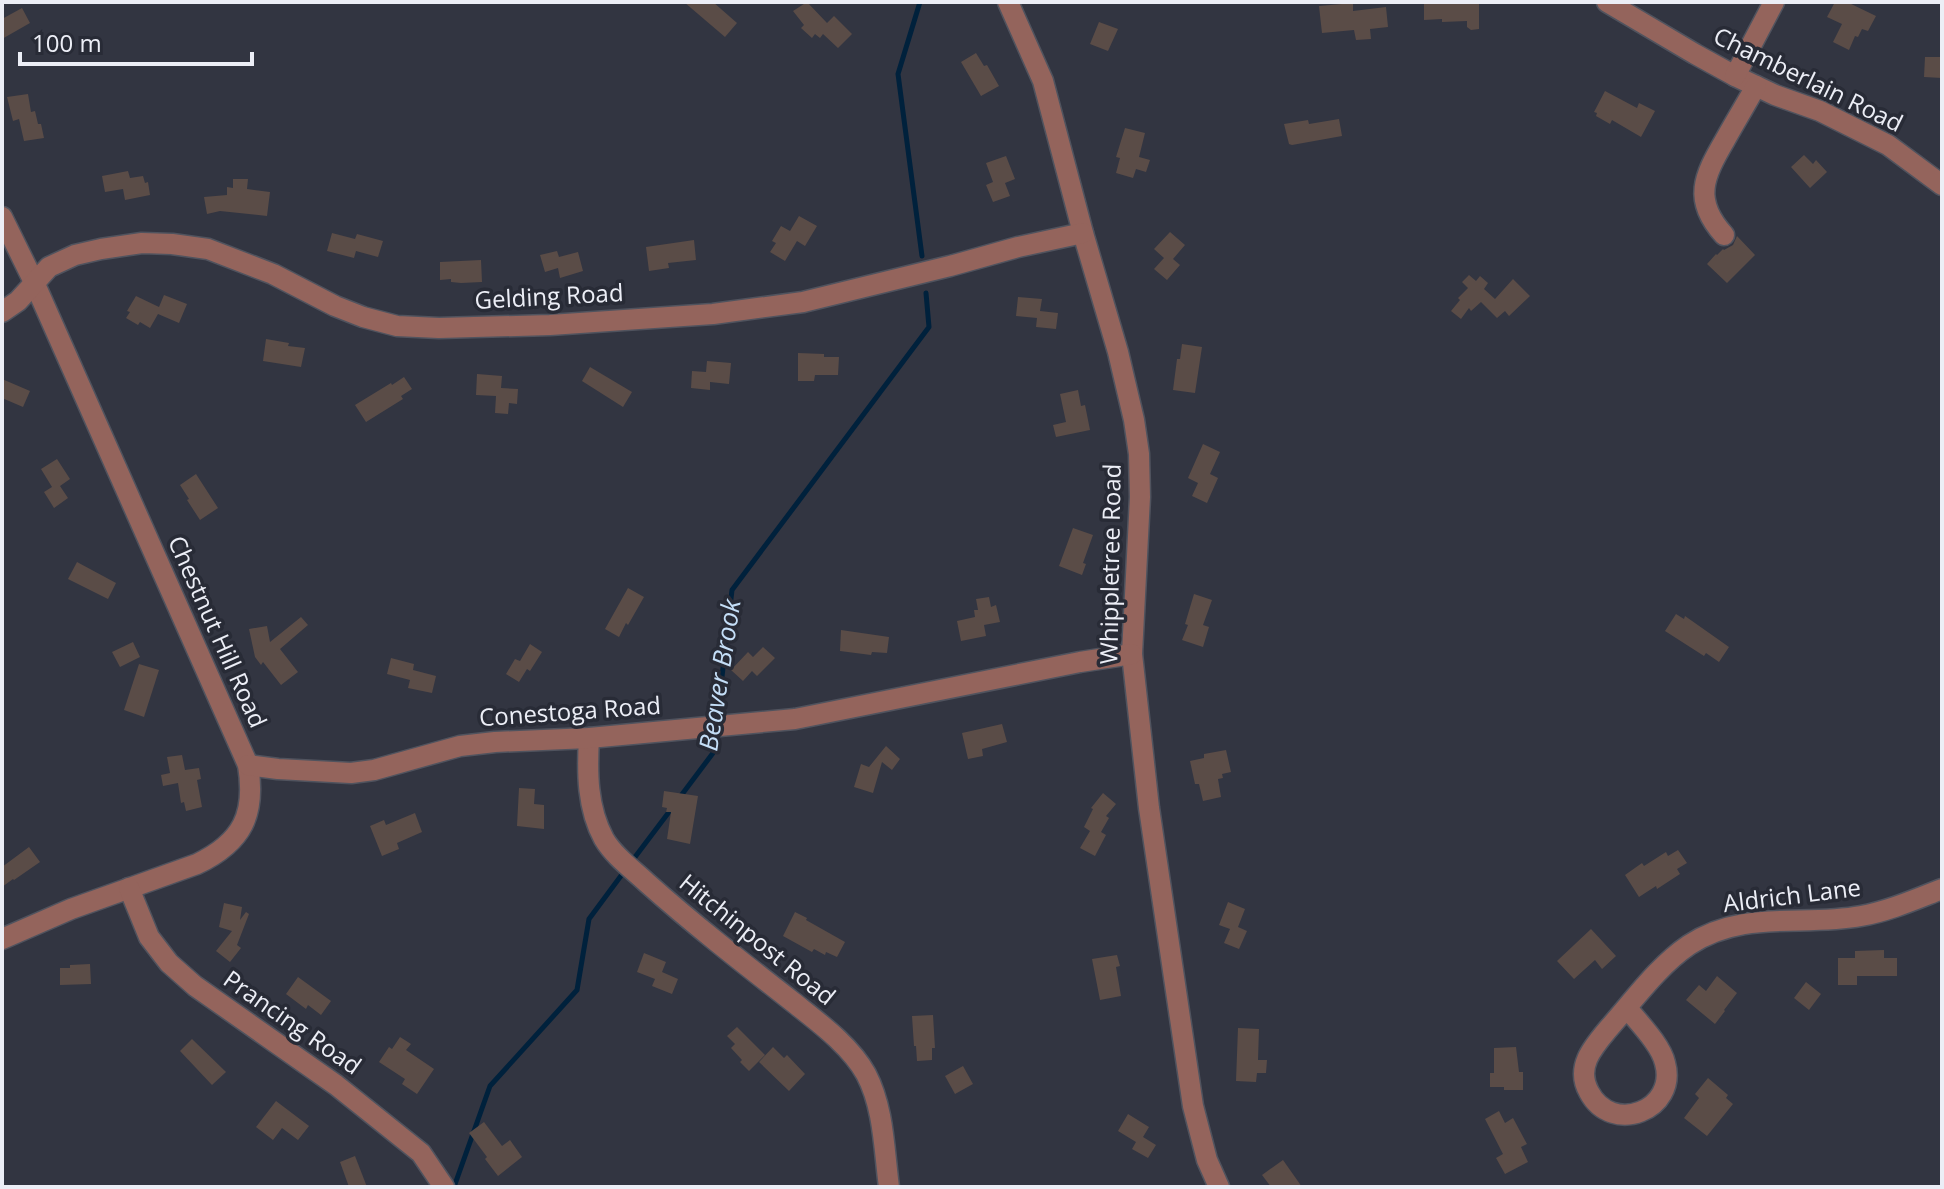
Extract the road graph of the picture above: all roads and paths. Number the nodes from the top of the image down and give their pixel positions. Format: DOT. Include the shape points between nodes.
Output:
graph roads {
  1 [pos="1008,2"];
  2 [pos="1607,2"];
  3 [pos="1774,2"];
  4 [pos="1735,76"];
  5 [pos="1756,86"];
  6 [pos="1942,185"];
  7 [pos="2,217"];
  8 [pos="1083,233"];
  9 [pos="1724,235"];
  10 [pos="34,282"];
  11 [pos="2,312"];
  12 [pos="1132,654"];
  13 [pos="589,738"];
  14 [pos="248,765"];
  15 [pos="129,888"];
  16 [pos="1942,889"];
  17 [pos="2,939"];
  18 [pos="1627,1008"];
  19 [pos="444,1187"];
  20 [pos="889,1187"];
  21 [pos="1219,1187"];
  1 -- 8 [label="street, Whippletree Road" via="1043,81"];
  2 -- 4 [label="street, Chamberlain Road"];
  3 -- 4 [label="street"];
  4 -- 5 [label="street, Chamberlain Road"];
  5 -- 6 [label="street, Chamberlain Road" via="1888,145"];
  5 -- 9 [label="street" via="1705,180 1708,213"];
  7 -- 10 [label="street, Chestnut Hill Road"];
  8 -- 10 [label="street, Gelding Road" via="803,302 550,325 385,324 241,260 172,244 142,243 75,255 49,267"];
  8 -- 12 [label="street, Whippletree Road" via="1118,352 1139,454"];
  10 -- 11 [label="street, Gelding Road"];
  10 -- 14 [label="street, Chestnut Hill Road"];
  12 -- 13 [label="street, Conestoga Road" via="795,719"];
  12 -- 21 [label="street, Whippletree Road" via="1193,1106"];
  13 -- 14 [label="street, Conestoga Road" via="460,746 351,773"];
  13 -- 20 [label="street, Hitchinpost Road" via="590,798 612,851 811,1016 864,1070 878,1103"];
  14 -- 15 [label="street, Chestnut Hill Road" via="249,809 227,846 197,864"];
  15 -- 17 [label="street, Chestnut Hill Road"];
  15 -- 19 [label="street, Prancing Road" via="149,937 169,963 421,1153"];
  16 -- 18 [label="street, Aldrich Lane" via="1861,916 1761,921 1719,930 1675,956"];
  18 -- 18 [label="street, Aldrich Lane" via="1660,1050 1667,1075 1665,1088 1647,1110 1618,1115 1593,1101 1583,1074 1592,1048"];
}
